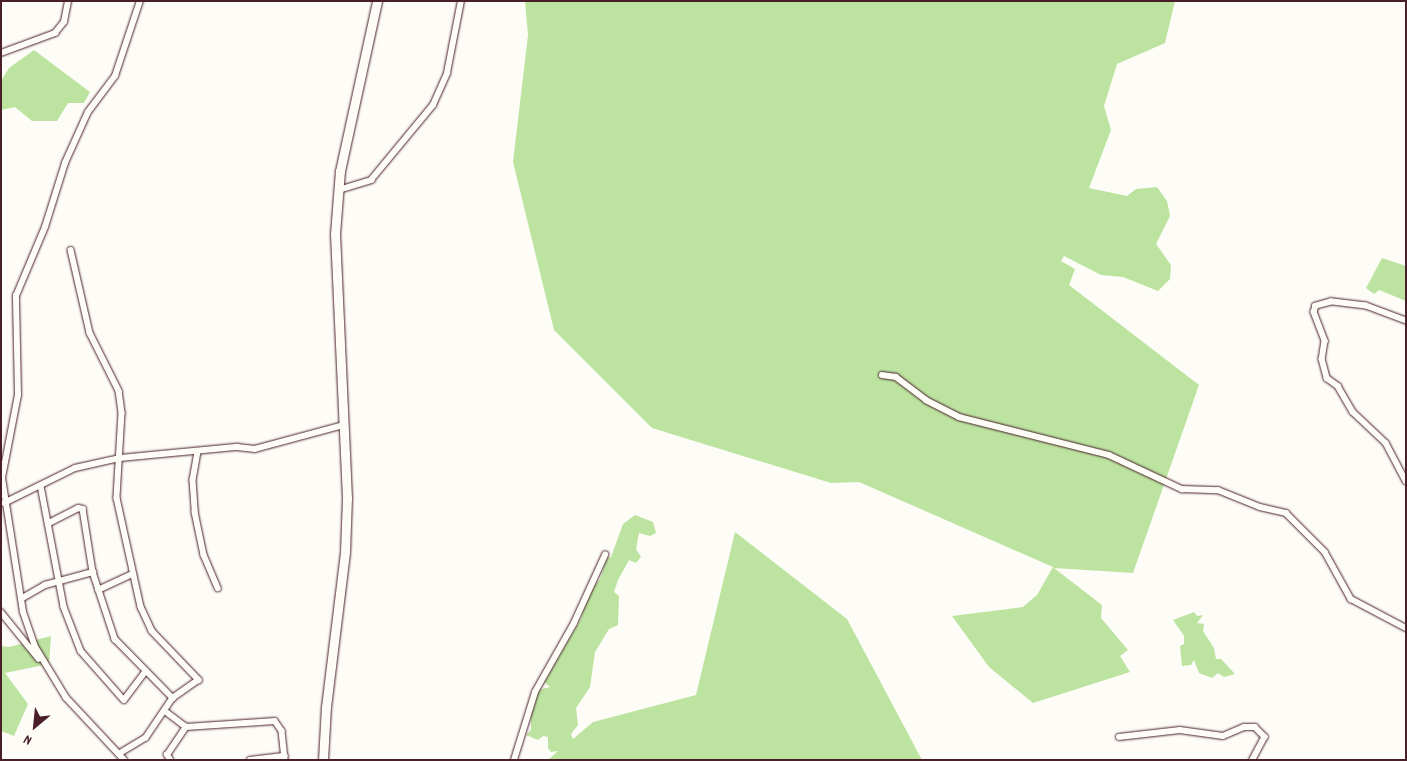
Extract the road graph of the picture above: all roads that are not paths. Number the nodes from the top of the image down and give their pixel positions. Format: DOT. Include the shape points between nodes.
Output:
graph roads {
  1 [pos="68,1"];
  2 [pos="140,1"];
  3 [pos="377,1"];
  4 [pos="461,1"];
  5 [pos="1,53"];
  6 [pos="338,190"];
  7 [pos="71,250"];
  8 [pos="1406,321"];
  9 [pos="882,375"];
  10 [pos="344,425"];
  11 [pos="198,452"];
  12 [pos="120,458"];
  13 [pos="1406,481"];
  14 [pos="41,486"];
  15 [pos="4,503"];
  16 [pos="49,522"];
  17 [pos="605,555"];
  18 [pos="92,572"];
  19 [pos="133,574"];
  20 [pos="59,581"];
  21 [pos="218,588"];
  22 [pos="98,590"];
  23 [pos="20,599"];
  24 [pos="1,612"];
  25 [pos="1406,628"];
  26 [pos="43,664"];
  27 [pos="145,672"];
  28 [pos="173,698"];
  29 [pos="165,711"];
  30 [pos="186,727"];
  31 [pos="1119,737"];
  32 [pos="119,754"];
  33 [pos="285,758"];
  34 [pos="124,760"];
  35 [pos="170,760"];
  36 [pos="250,760"];
  37 [pos="323,760"];
  38 [pos="514,760"];
  39 [pos="1253,760"];
  1 -- 5 [label="street" via="64,22 55,32"];
  2 -- 15 [label="street" via="114,76 88,112 65,163 45,228 16,296 18,395 4,467"];
  3 -- 6 [label="highway" via="343,153"];
  4 -- 6 [label="street" via="448,72 433,105 372,180"];
  6 -- 10 [label="highway" via="335,263"];
  7 -- 12 [label="street" via="90,333 119,392"];
  8 -- 13 [label="street" via="1366,306 1331,302 1316,306 1314,312 1325,341 1322,359 1327,378 1338,386 1353,412 1386,443"];
  9 -- 25 [label="street" via="896,377 926,400 959,417 1109,455 1182,489 1218,490 1260,507 1286,513 1324,552 1351,599"];
  10 -- 11 [label="street" via="255,449 237,447"];
  10 -- 37 [label="highway" via="345,552 326,707"];
  11 -- 12 [label="street"];
  11 -- 21 [label="street" via="193,480 195,512 209,571"];
  12 -- 14 [label="street" via="75,468"];
  12 -- 19 [label="street" via="117,498"];
  14 -- 15 [label="street"];
  14 -- 16 [label="street"];
  15 -- 23 [label="street"];
  16 -- 18 [label="street" via="78,508 83,509"];
  16 -- 20 [label="street"];
  17 -- 38 [label="street" via="574,623 535,692"];
  18 -- 20 [label="street"];
  18 -- 22 [label="street"];
  19 -- 22 [label="street"];
  19 -- 28 [label="street" via="148,624 199,680"];
  20 -- 23 [label="street"];
  20 -- 27 [label="street" via="64,608 81,651 124,700"];
  22 -- 27 [label="street" via="115,639"];
  23 -- 26 [label="street"];
  24 -- 26 [label="street"];
  26 -- 32 [label="street" via="77,712"];
  27 -- 28 [label="street"];
  28 -- 29 [label="street"];
  29 -- 30 [label="street"];
  29 -- 32 [label="street" via="146,738"];
  30 -- 33 [label="street" via="275,721 282,731"];
  30 -- 35 [label="street" via="167,756"];
  31 -- 39 [label="street" via="1180,730 1223,736 1244,727 1255,727 1266,737"];
  32 -- 34 [label="street"];
  33 -- 36 [label="street"];
}
